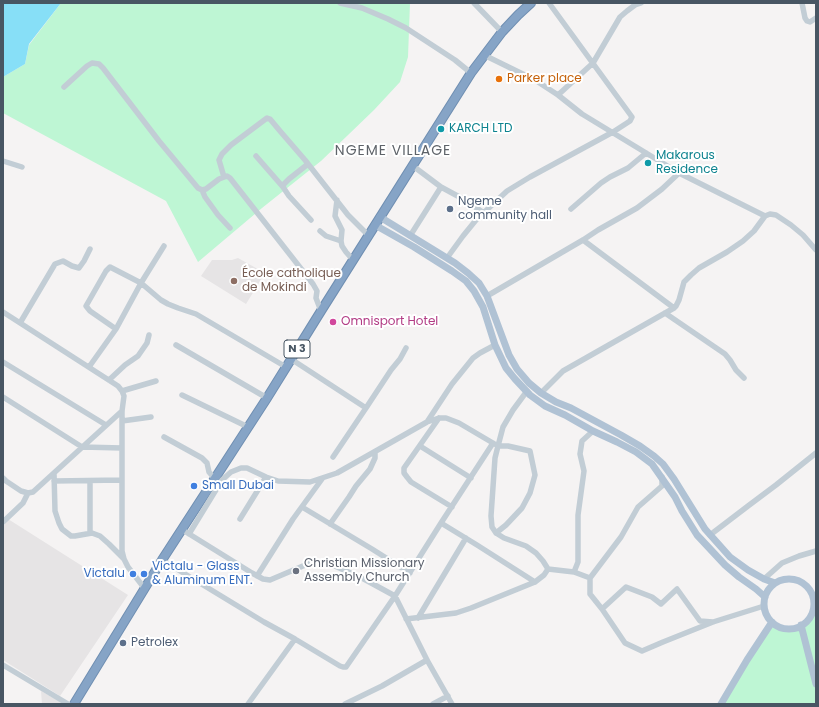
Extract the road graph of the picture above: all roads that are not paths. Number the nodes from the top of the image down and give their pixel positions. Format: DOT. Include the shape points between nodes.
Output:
graph roads {
  1 [pos="340,3"];
  2 [pos="474,3"];
  3 [pos="531,3"];
  4 [pos="549,3"];
  5 [pos="640,3"];
  6 [pos="802,3"];
  7 [pos="816,18"];
  8 [pos="502,32"];
  9 [pos="484,55"];
  10 [pos="593,63"];
  11 [pos="471,73"];
  12 [pos="64,87"];
  13 [pos="558,95"];
  14 [pos="613,132"];
  15 [pos="646,154"];
  16 [pos="256,156"];
  17 [pos="3,161"];
  18 [pos="308,164"];
  19 [pos="413,166"];
  20 [pos="22,167"];
  21 [pos="679,173"];
  22 [pos="224,177"];
  23 [pos="283,187"];
  24 [pos="441,187"];
  25 [pos="202,190"];
  26 [pos="337,200"];
  27 [pos="571,209"];
  28 [pos="484,213"];
  29 [pos="765,216"];
  30 [pos="380,218"];
  31 [pos="311,220"];
  32 [pos="375,225"];
  33 [pos="230,228"];
  34 [pos="320,231"];
  35 [pos="369,236"];
  36 [pos="410,236"];
  37 [pos="583,240"];
  38 [pos="341,241"];
  39 [pos="164,246"];
  40 [pos="90,249"];
  41 [pos="816,250"];
  42 [pos="447,258"];
  43 [pos="353,260"];
  44 [pos="141,283"];
  45 [pos="487,296"];
  46 [pos="674,308"];
  47 [pos="321,311"];
  48 [pos="3,312"];
  49 [pos="665,313"];
  50 [pos="20,323"];
  51 [pos="116,329"];
  52 [pos="149,335"];
  53 [pos="176,345"];
  54 [pos="495,345"];
  55 [pos="406,348"];
  56 [pos="291,359"];
  57 [pos="3,362"];
  58 [pos="89,367"];
  59 [pos="286,367"];
  60 [pos="744,378"];
  61 [pos="110,380"];
  62 [pos="156,381"];
  63 [pos="122,391"];
  64 [pos="527,391"];
  65 [pos="541,394"];
  66 [pos="182,395"];
  67 [pos="3,397"];
  68 [pos="267,398"];
  69 [pos="366,408"];
  70 [pos="122,411"];
  71 [pos="151,417"];
  72 [pos="439,418"];
  73 [pos="122,421"];
  74 [pos="428,422"];
  75 [pos="106,425"];
  76 [pos="248,427"];
  77 [pos="593,431"];
  78 [pos="164,437"];
  79 [pos="496,444"];
  80 [pos="420,446"];
  81 [pos="82,447"];
  82 [pos="122,448"];
  83 [pos="375,452"];
  84 [pos="816,453"];
  85 [pos="334,456"];
  86 [pos="54,473"];
  87 [pos="266,477"];
  88 [pos="662,477"];
  89 [pos="3,478"];
  90 [pos="471,478"];
  91 [pos="215,479"];
  92 [pos="322,479"];
  93 [pos="122,480"];
  94 [pos="54,481"];
  95 [pos="90,481"];
  96 [pos="28,494"];
  97 [pos="302,507"];
  98 [pos="452,507"];
  99 [pos="240,519"];
  100 [pos="3,522"];
  101 [pos="441,523"];
  102 [pos="330,524"];
  103 [pos="186,532"];
  104 [pos="90,533"];
  105 [pos="496,533"];
  106 [pos="710,535"];
  107 [pos="466,538"];
  108 [pos="816,551"];
  109 [pos="124,559"];
  110 [pos="162,560"];
  111 [pos="548,569"];
  112 [pos="574,572"];
  113 [pos="410,573"];
  114 [pos="258,576"];
  115 [pos="590,578"];
  116 [pos="764,578"];
  117 [pos="534,582"];
  118 [pos="775,583"];
  119 [pos="145,589"];
  120 [pos="813,591"];
  121 [pos="395,596"];
  122 [pos="765,598"];
  123 [pos="764,606"];
  124 [pos="602,609"];
  125 [pos="418,618"];
  126 [pos="406,619"];
  127 [pos="713,622"];
  128 [pos="772,622"];
  129 [pos="801,625"];
  130 [pos="295,639"];
  131 [pos="427,660"];
  132 [pos="3,665"];
  133 [pos="816,684"];
  134 [pos="448,696"];
  135 [pos="68,704"];
  136 [pos="74,704"];
  137 [pos="248,704"];
  138 [pos="345,704"];
  139 [pos="433,704"];
  140 [pos="452,704"];
  141 [pos="721,704"];
  1 -- 11 [label="street" via="362,8 406,28 450,56"];
  2 -- 8 [label="street"];
  3 -- 8 [label="highway, N 3"];
  4 -- 10 [label="street"];
  5 -- 10 [label="street" via="627,10 620,18"];
  6 -- 7 [label="street" via="807,21"];
  8 -- 9 [label="highway, N 3"];
  9 -- 11 [label="highway, N 3"];
  9 -- 13 [label="street" via="535,80"];
  10 -- 13 [label="street"];
  10 -- 14 [label="street" via="632,116 630,121"];
  11 -- 19 [label="highway, N 3"];
  12 -- 25 [label="street" via="87,66 92,63 99,64 158,141"];
  13 -- 14 [label="street" via="582,114"];
  14 -- 15 [label="street"];
  14 -- 28 [label="street" via="507,191"];
  15 -- 21 [label="street"];
  15 -- 27 [label="street" via="628,168 601,183"];
  16 -- 23 [label="street"];
  17 -- 20 [label="street"];
  18 -- 22 [label="street" via="267,118 222,154 219,160"];
  18 -- 23 [label="street"];
  18 -- 26 [label="street"];
  19 -- 24 [label="street"];
  19 -- 30 [label="highway, N 3"];
  21 -- 29 [label="street"];
  21 -- 37 [label="street" via="637,208"];
  22 -- 25 [label="street"];
  22 -- 47 [label="street" via="230,178 313,284"];
  23 -- 31 [label="street"];
  24 -- 28 [label="street"];
  24 -- 36 [label="street"];
  25 -- 33 [label="street" via="204,197"];
  26 -- 35 [label="street"];
  26 -- 38 [label="street" via="335,216 342,230"];
  28 -- 42 [label="street"];
  29 -- 41 [label="street" via="776,215 803,235"];
  29 -- 46 [label="street" via="743,241 699,268 684,282"];
  30 -- 32 [label="highway, N 3"];
  30 -- 36 [label="main road"];
  32 -- 35 [label="highway, N 3"];
  32 -- 54 [label="main road" via="466,281 483,307"];
  34 -- 38 [label="street"];
  35 -- 43 [label="highway, N 3"];
  36 -- 42 [label="main road"];
  37 -- 45 [label="street"];
  37 -- 46 [label="street"];
  38 -- 43 [label="street"];
  39 -- 44 [label="street"];
  40 -- 50 [label="street" via="79,268 63,261 55,264"];
  42 -- 45 [label="main road" via="479,283"];
  43 -- 47 [label="highway, N 3"];
  44 -- 51 [label="street"];
  44 -- 51 [label="street" via="110,267 86,306"];
  44 -- 59 [label="street" via="165,302 196,314"];
  45 -- 65 [label="main road" via="509,355 517,369"];
  46 -- 49 [label="street"];
  47 -- 56 [label="highway, N 3"];
  48 -- 50 [label="street"];
  49 -- 60 [label="street" via="724,354"];
  49 -- 65 [label="street" via="563,371"];
  50 -- 58 [label="street"];
  51 -- 58 [label="street"];
  52 -- 61 [label="street" via="138,356"];
  53 -- 68 [label="street"];
  54 -- 64 [label="main road" via="506,368"];
  54 -- 74 [label="street" via="473,358 452,384"];
  55 -- 69 [label="street"];
  56 -- 59 [label="highway, N 3"];
  56 -- 69 [label="street"];
  57 -- 75 [label="street"];
  58 -- 61 [label="street"];
  59 -- 68 [label="highway, N 3"];
  61 -- 63 [label="street"];
  62 -- 63 [label="street"];
  63 -- 70 [label="street"];
  64 -- 77 [label="main road" via="545,406"];
  64 -- 79 [label="street" via="512,410"];
  65 -- 106 [label="main road" via="621,435 654,456 674,479"];
  66 -- 76 [label="street"];
  67 -- 81 [label="street"];
  68 -- 76 [label="highway, N 3"];
  69 -- 85 [label="street"];
  70 -- 73 [label="street"];
  70 -- 75 [label="street"];
  71 -- 73 [label="street"];
  72 -- 74 [label="street"];
  72 -- 79 [label="street" via="459,422"];
  72 -- 80 [label="street"];
  73 -- 82 [label="street"];
  74 -- 83 [label="street"];
  75 -- 81 [label="street"];
  76 -- 91 [label="highway, N 3"];
  77 -- 88 [label="main road" via="636,452 652,464"];
  77 -- 112 [label="street" via="582,441 580,454 584,470 578,515 578,562"];
  78 -- 91 [label="street" via="202,458 208,463 209,472"];
  79 -- 90 [label="street"];
  79 -- 105 [label="street" via="491,516 492,527"];
  79 -- 105 [label="street" via="530,451 535,475 522,508"];
  80 -- 90 [label="street"];
  80 -- 98 [label="street" via="404,468 404,473 411,482"];
  81 -- 82 [label="street"];
  81 -- 86 [label="street"];
  82 -- 93 [label="street"];
  83 -- 92 [label="street"];
  83 -- 102 [label="street" via="370,469"];
  84 -- 106 [label="street"];
  86 -- 94 [label="street"];
  86 -- 96 [label="street"];
  87 -- 92 [label="street" via="296,482"];
  87 -- 99 [label="street"];
  87 -- 103 [label="street" via="247,468 231,472 222,480"];
  88 -- 115 [label="street" via="662,486 638,507 622,537"];
  88 -- 122 [label="main road" via="697,535 725,565"];
  89 -- 96 [label="street"];
  90 -- 98 [label="street"];
  91 -- 103 [label="highway, N 3"];
  92 -- 97 [label="street"];
  93 -- 95 [label="street"];
  93 -- 109 [label="street"];
  94 -- 95 [label="street"];
  94 -- 104 [label="street" via="55,511 62,529 71,536"];
  95 -- 104 [label="street"];
  96 -- 100 [label="street" via="23,503"];
  97 -- 102 [label="street"];
  97 -- 114 [label="street"];
  98 -- 101 [label="street"];
  101 -- 107 [label="street"];
  101 -- 113 [label="street"];
  102 -- 113 [label="street"];
  103 -- 110 [label="highway, N 3"];
  103 -- 114 [label="street"];
  104 -- 109 [label="street" via="100,536"];
  105 -- 111 [label="street" via="526,546 536,553"];
  106 -- 116 [label="main road" via="730,557"];
  107 -- 117 [label="street"];
  107 -- 125 [label="street"];
  108 -- 116 [label="street" via="782,563"];
  109 -- 119 [label="street"];
  110 -- 119 [label="highway, N 3"];
  110 -- 130 [label="street"];
  111 -- 112 [label="street"];
  111 -- 117 [label="street"];
  112 -- 115 [label="street"];
  113 -- 121 [label="street"];
  114 -- 121 [label="street" via="270,580 310,563 328,563"];
  115 -- 124 [label="street" via="590,594"];
  116 -- 118 [label="main road"];
  117 -- 125 [label="street" via="456,613"];
  118 -- 120 [label="main road" via="791,579 799,581"];
  118 -- 122 [label="main road"];
  119 -- 136 [label="highway, N 3"];
  120 -- 129 [label="main road" via="814,607 807,621"];
  121 -- 126 [label="street"];
  121 -- 130 [label="street" via="346,667 340,666"];
  122 -- 123 [label="main road"];
  123 -- 127 [label="street"];
  123 -- 128 [label="main road"];
  124 -- 127 [label="street" via="625,643 642,651"];
  124 -- 127 [label="street" via="626,587 652,597 661,604 677,589 700,621"];
  125 -- 126 [label="street"];
  126 -- 131 [label="street"];
  128 -- 129 [label="main road" via="786,628"];
  128 -- 141 [label="main road"];
  129 -- 133 [label="main road"];
  130 -- 137 [label="street"];
  131 -- 134 [label="street"];
  131 -- 138 [label="street"];
  132 -- 135 [label="street"];
  134 -- 139 [label="street"];
  134 -- 140 [label="street"];
}
